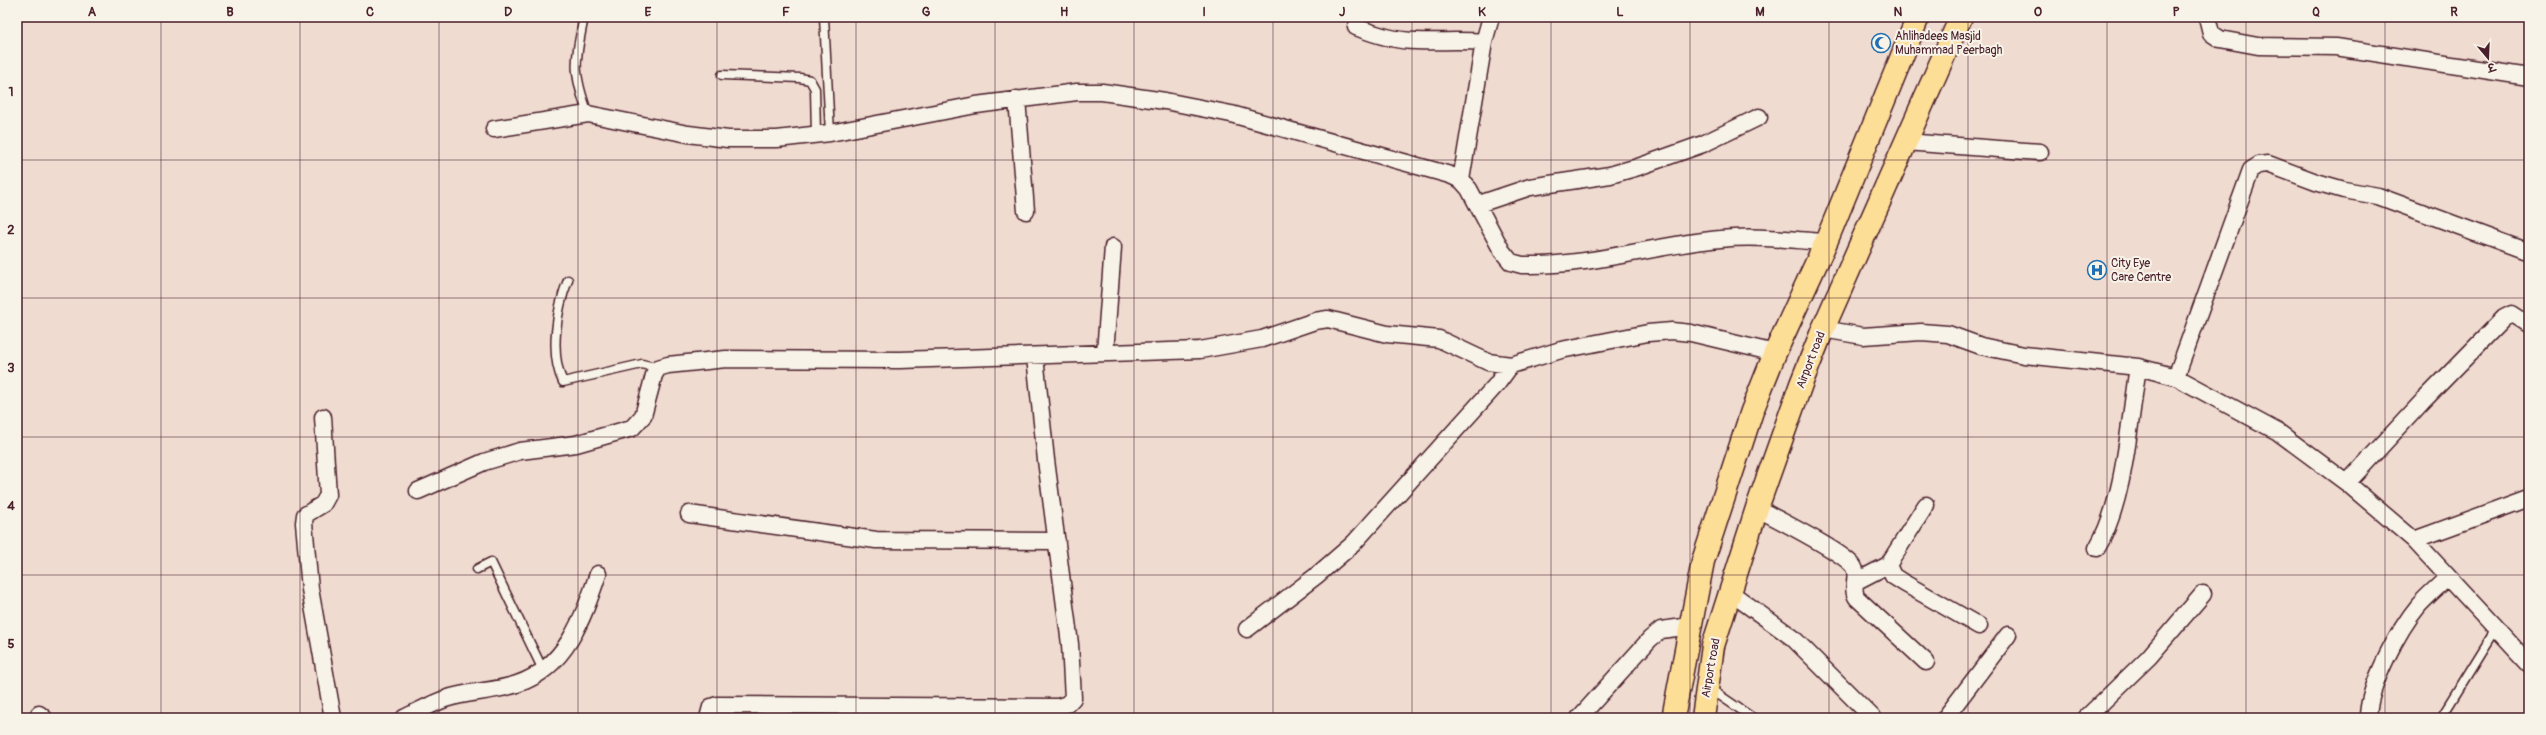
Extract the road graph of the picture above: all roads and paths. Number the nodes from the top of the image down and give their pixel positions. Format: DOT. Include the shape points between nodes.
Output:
graph roads {
  1 [pos="584,17"];
  2 [pos="824,17"];
  3 [pos="1491,17"];
  4 [pos="1918,17"];
  5 [pos="1961,17"];
  6 [pos="2207,17"];
  7 [pos="1356,27"];
  8 [pos="1484,42"];
  9 [pos="722,75"];
  10 [pos="2529,76"];
  11 [pos="1017,99"];
  12 [pos="588,114"];
  13 [pos="1759,117"];
  14 [pos="494,129"];
  15 [pos="823,134"];
  16 [pos="1905,142"];
  17 [pos="2040,152"];
  18 [pos="1461,180"];
  19 [pos="1479,204"];
  20 [pos="1026,211"];
  21 [pos="1826,242"];
  22 [pos="1113,247"];
  23 [pos="2529,252"];
  24 [pos="568,280"];
  25 [pos="2529,325"];
  26 [pos="1823,329"];
  27 [pos="1105,353"];
  28 [pos="1776,353"];
  29 [pos="1035,357"];
  30 [pos="1511,365"];
  31 [pos="2138,367"];
  32 [pos="658,368"];
  33 [pos="2176,377"];
  34 [pos="323,417"];
  35 [pos="2347,483"];
  36 [pos="418,490"];
  37 [pos="2529,498"];
  38 [pos="1926,505"];
  39 [pos="1757,508"];
  40 [pos="689,514"];
  41 [pos="2414,540"];
  42 [pos="1058,541"];
  43 [pos="2097,548"];
  44 [pos="1888,565"];
  45 [pos="477,569"];
  46 [pos="598,574"];
  47 [pos="2448,577"];
  48 [pos="1855,582"];
  49 [pos="1731,593"];
  50 [pos="2203,594"];
  51 [pos="1691,626"];
  52 [pos="1979,626"];
  53 [pos="1248,629"];
  54 [pos="2496,629"];
  55 [pos="2008,635"];
  56 [pos="1926,662"];
  57 [pos="2529,664"];
  58 [pos="543,670"];
  59 [pos="1707,687"];
  60 [pos="333,718"];
  61 [pos="404,718"];
  62 [pos="708,718"];
  63 [pos="1579,718"];
  64 [pos="1673,718"];
  65 [pos="1703,718"];
  66 [pos="1753,718"];
  67 [pos="1873,718"];
  68 [pos="1945,718"];
  69 [pos="2086,718"];
  70 [pos="2368,718"];
  71 [pos="2441,718"];
  1 -- 12 [label="lane" via="575,70"];
  2 -- 15 [label="lane"];
  3 -- 8 [label="street"];
  4 -- 21 [label="main road"];
  5 -- 16 [label="main road, Airport road"];
  6 -- 10 [label="street" via="2211,33 2220,39 2234,42 2258,46 2336,47"];
  7 -- 8 [label="street" via="1396,40 1457,39"];
  8 -- 18 [label="street"];
  9 -- 15 [label="lane" via="810,80 815,89"];
  11 -- 15 [label="street"];
  11 -- 18 [label="street" via="1077,92 1102,92 1165,101 1284,128"];
  11 -- 20 [label="street"];
  12 -- 14 [label="street"];
  12 -- 15 [label="street" via="688,134 728,139 777,139"];
  13 -- 19 [label="street" via="1702,144 1632,169 1610,175 1536,186"];
  16 -- 17 [label="street"];
  16 -- 26 [label="main road, Airport road"];
  18 -- 19 [label="street"];
  19 -- 21 [label="street" via="1502,251 1511,262 1522,265 1613,256 1720,239 1753,237"];
  21 -- 28 [label="main road"];
  22 -- 27 [label="street"];
  23 -- 33 [label="street" via="2378,196 2316,182 2268,164 2258,165 2251,170"];
  24 -- 32 [label="lane" via="556,321 556,346 563,382 642,364"];
  25 -- 35 [label="street" via="2516,314 2504,318"];
  26 -- 31 [label="street" via="1862,336 1920,332 1948,334 1981,346 2024,355"];
  26 -- 39 [label="main road, Airport road"];
  27 -- 29 [label="street"];
  27 -- 30 [label="street" via="1200,350 1231,346 1328,319 1387,334 1439,339 1488,362"];
  28 -- 30 [label="street" via="1672,331 1648,333 1561,350"];
  28 -- 51 [label="main road" via="1752,411 1703,561"];
  29 -- 32 [label="street" via="900,360 726,359"];
  29 -- 42 [label="street"];
  30 -- 53 [label="street" via="1497,384 1353,544"];
  31 -- 33 [label="street"];
  31 -- 43 [label="street" via="2116,502 2107,531"];
  32 -- 36 [label="street" via="643,416 632,428 576,444 520,452 491,460"];
  33 -- 35 [label="street" via="2278,432"];
  34 -- 60 [label="street" via="328,496 323,504 305,515 304,523 310,589"];
  35 -- 41 [label="street"];
  37 -- 41 [label="street"];
  38 -- 44 [label="street"];
  39 -- 48 [label="street" via="1838,553 1852,565 1856,574"];
  39 -- 49 [label="main road, Airport road"];
  40 -- 42 [label="street" via="876,540"];
  41 -- 47 [label="street"];
  42 -- 62 [label="street" via="1073,690 1072,698 1067,704 1058,707 717,705 711,707"];
  44 -- 48 [label="street"];
  44 -- 52 [label="street" via="1893,576"];
  45 -- 58 [label="lane" via="491,562"];
  46 -- 58 [label="street" via="570,641"];
  47 -- 54 [label="street"];
  47 -- 70 [label="street" via="2420,604 2403,627 2373,689 2368,704"];
  48 -- 56 [label="street" via="1853,593 1857,598"];
  49 -- 59 [label="main road, Airport road" via="1713,646"];
  49 -- 67 [label="street" via="1793,638"];
  50 -- 69 [label="street" via="2149,657"];
  51 -- 63 [label="street" via="1661,630 1650,639"];
  51 -- 64 [label="main road"];
  54 -- 57 [label="street"];
  54 -- 71 [label="lane"];
  55 -- 68 [label="street"];
  58 -- 61 [label="street" via="518,684 446,699"];
  59 -- 65 [label="main road, Airport road"];
  59 -- 66 [label="lane"];
}
